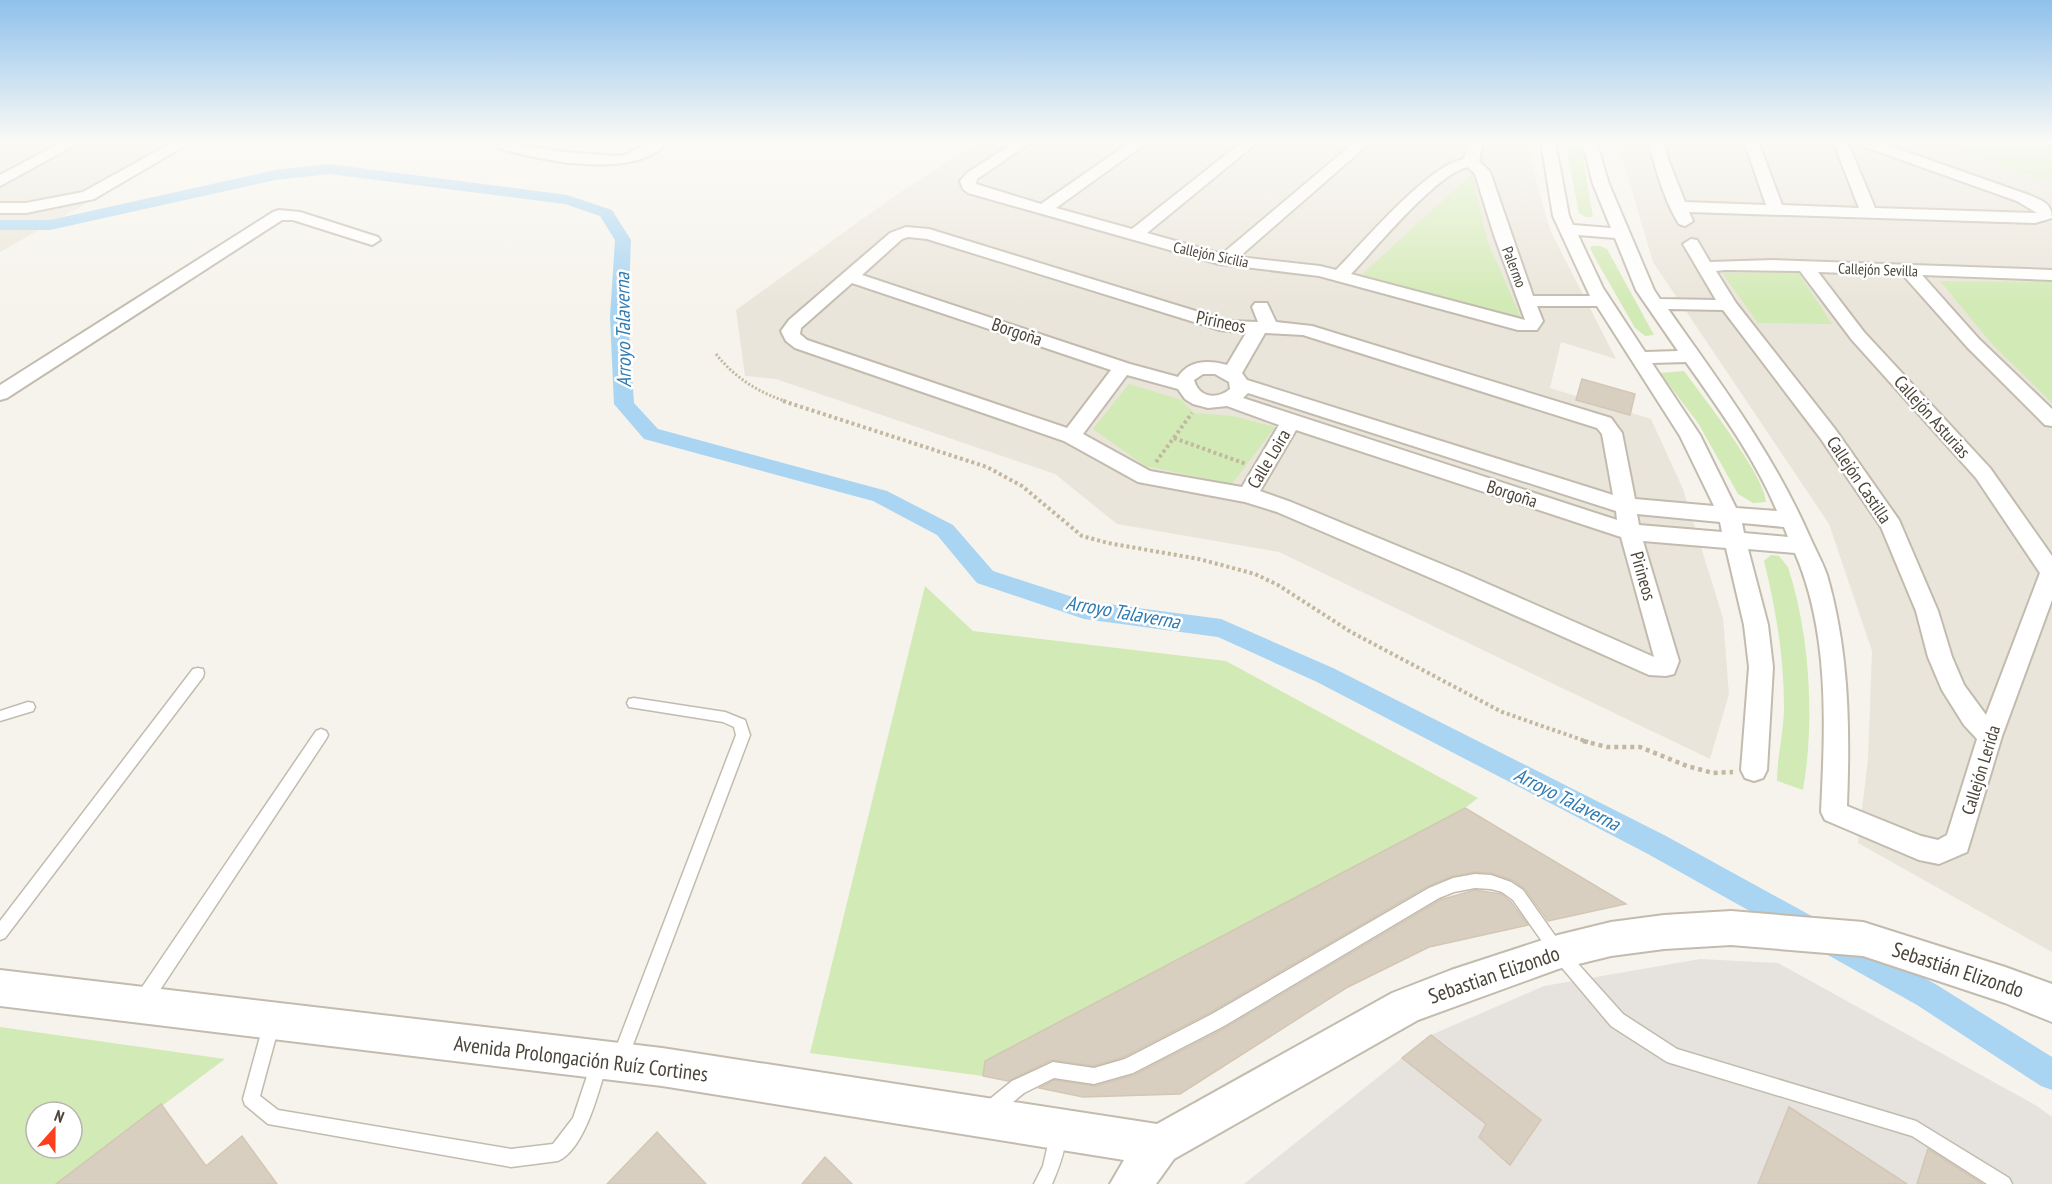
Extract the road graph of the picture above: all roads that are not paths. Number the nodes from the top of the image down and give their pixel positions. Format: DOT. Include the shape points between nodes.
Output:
graph roads {
  1 [pos="87,196"];
  2 [pos="995,196"];
  3 [pos="1062,196"];
  4 [pos="1183,196"];
  5 [pos="1301,196"];
  6 [pos="1418,196"];
  7 [pos="1490,196"];
  8 [pos="1558,196"];
  9 [pos="1606,196"];
  10 [pos="1675,196"];
  11 [pos="1771,196"];
  12 [pos="1862,196"];
  13 [pos="2018,196"];
  14 [pos="0,208"];
  15 [pos="1042,210"];
  16 [pos="1776,210"];
  17 [pos="1869,213"];
  18 [pos="1566,229"];
  19 [pos="1620,234"];
  20 [pos="1133,236"];
  21 [pos="372,240"];
  22 [pos="1691,244"];
  23 [pos="1225,261"];
  24 [pos="1249,264"];
  25 [pos="1806,267"];
  26 [pos="1705,268"];
  27 [pos="1909,271"];
  28 [pos="2052,275"];
  29 [pos="849,276"];
  30 [pos="1340,276"];
  31 [pos="1256,282"];
  32 [pos="1524,295"];
  33 [pos="1597,295"];
  34 [pos="1650,297"];
  35 [pos="1724,298"];
  36 [pos="1261,307"];
  37 [pos="1531,326"];
  38 [pos="1263,328"];
  39 [pos="1690,356"];
  40 [pos="1638,358"];
  41 [pos="1123,368"];
  42 [pos="1185,386"];
  43 [pos="1234,386"];
  44 [pos="0,394"];
  45 [pos="2052,420"];
  46 [pos="1291,422"];
  47 [pos="1071,436"];
  48 [pos="1247,495"];
  49 [pos="1625,506"];
  50 [pos="1729,515"];
  51 [pos="1791,520"];
  52 [pos="1630,532"];
  53 [pos="1737,540"];
  54 [pos="1803,546"];
  55 [pos="2052,571"];
  56 [pos="198,673"];
  57 [pos="634,703"];
  58 [pos="28,707"];
  59 [pos="0,716"];
  60 [pos="321,735"];
  61 [pos="1990,736"];
  62 [pos="1754,770"];
  63 [pos="0,933"];
  64 [pos="1863,939"];
  65 [pos="1558,952"];
  66 [pos="0,988"];
  67 [pos="2052,1003"];
  68 [pos="140,1005"];
  69 [pos="273,1021"];
  70 [pos="609,1061"];
  71 [pos="981,1118"];
  72 [pos="1059,1129"];
  73 [pos="1160,1145"];
  74 [pos="1043,1184"];
  75 [pos="1131,1184"];
  76 [pos="2003,1184"];
  1 -- 14 [label="street" via="26,208"];
  2 -- 15 [label="street, Callejón Sicilia"];
  3 -- 15 [label="street"];
  4 -- 20 [label="street"];
  5 -- 23 [label="street"];
  6 -- 30 [label="street"];
  7 -- 32 [label="street, Palermo"];
  8 -- 18 [label="street"];
  9 -- 19 [label="street"];
  10 -- 16 [label="street" via="1682,214"];
  11 -- 16 [label="street"];
  12 -- 17 [label="street"];
  13 -- 17 [label="street" via="2042,207 2046,215 2036,218"];
  15 -- 20 [label="street, Callejón Sicilia"];
  16 -- 17 [label="street"];
  18 -- 19 [label="street"];
  18 -- 33 [label="street"];
  19 -- 34 [label="street"];
  20 -- 23 [label="street, Callejón Sicilia"];
  21 -- 44 [label="street" via="294,215 279,215"];
  22 -- 26 [label="street, Callejón Castilla"];
  23 -- 24 [label="street, Callejón Sicilia"];
  24 -- 30 [label="street, Callejón Sicilia" via="1296,267"];
  24 -- 31 [label="street"];
  25 -- 26 [label="street, Callejón Sevilla"];
  25 -- 27 [label="street, Callejón Sevilla"];
  25 -- 55 [label="street, Callejón Asturias" via="1858,336 1983,473"];
  26 -- 35 [label="street, Callejón Castilla"];
  27 -- 28 [label="street, Callejón Sevilla"];
  27 -- 45 [label="street" via="1973,343"];
  29 -- 38 [label="street, Pirineos" via="896,236 915,232 1226,326"];
  29 -- 41 [label="street, Borgoña"];
  29 -- 47 [label="street, Pirineos" via="795,324 790,332 792,338"];
  30 -- 37 [label="street, Callejón Sicilia"];
  32 -- 33 [label="street"];
  32 -- 37 [label="street, Palermo" via="1534,321"];
  33 -- 40 [label="street"];
  34 -- 35 [label="street"];
  34 -- 39 [label="street"];
  35 -- 61 [label="street, Callejón Castilla" via="1828,434 1891,525 1954,690"];
  36 -- 38 [label="street"];
  38 -- 43 [label="street"];
  38 -- 49 [label="street, Pirineos" via="1306,330 1599,420 1612,433"];
  39 -- 40 [label="street"];
  39 -- 51 [label="street" via="1734,417 1780,493"];
  40 -- 50 [label="street" via="1690,435"];
  41 -- 42 [label="street, Borgoña"];
  41 -- 47 [label="street"];
  42 -- 43 [label="street" via="1202,400 1221,402"];
  42 -- 43 [label="street" via="1188,375 1216,368"];
  43 -- 46 [label="street, Borgoña"];
  43 -- 49 [label="street, Borgoña"];
  46 -- 48 [label="street, Calle Loira"];
  46 -- 52 [label="street, Borgoña"];
  47 -- 48 [label="street, Pirineos" via="1146,477"];
  48 -- 52 [label="street, Pirineos" via="1350,534 1637,661 1666,667"];
  49 -- 50 [label="street, Borgoña"];
  49 -- 52 [label="street, Pirineos"];
  50 -- 51 [label="street, Borgoña"];
  50 -- 53 [label="street"];
  51 -- 54 [label="street"];
  52 -- 53 [label="street, Borgoña"];
  53 -- 54 [label="street, Borgoña"];
  53 -- 62 [label="street" via="1761,667"];
  54 -- 61 [label="street, Callejón Lerida" via="1815,573 1831,645 1838,738 1834,812 1919,848 1949,850 1958,843"];
  55 -- 61 [label="street, Callejón Lerida"];
  56 -- 63 [label="lane"];
  57 -- 70 [label="lane" via="725,717 740,724 743,735"];
  58 -- 59 [label="lane"];
  60 -- 68 [label="lane"];
  64 -- 65 [label="street, Sebastian Elizondo" via="1731,928 1611,939"];
  64 -- 67 [label="street, Sebastián Elizondo"];
  65 -- 71 [label="lane" via="1518,895 1506,887 1475,881 1453,885 1218,1020 1127,1067 1094,1076 1053,1070 1044,1073 1010,1093"];
  65 -- 73 [label="street, Sebastian Elizondo" via="1406,1006"];
  65 -- 76 [label="lane" via="1617,1020 1673,1056 1916,1129"];
  66 -- 68 [label="street, Avenida Prolongación Ruíz Cortines"];
  68 -- 69 [label="street, Avenida Prolongación Ruíz Cortines"];
  69 -- 70 [label="street, Avenida Prolongación Ruíz Cortines"];
  69 -- 70 [label="lane" via="251,1099 274,1118 511,1158 558,1152 580,1123"];
  70 -- 71 [label="street, Avenida Prolongación Ruíz Cortines"];
  71 -- 72 [label="street, Avenida Prolongación Ruíz Cortines"];
  72 -- 73 [label="street, Avenida Prolongación Ruíz Cortines"];
  72 -- 74 [label="lane"];
  73 -- 75 [label="street"];
}
